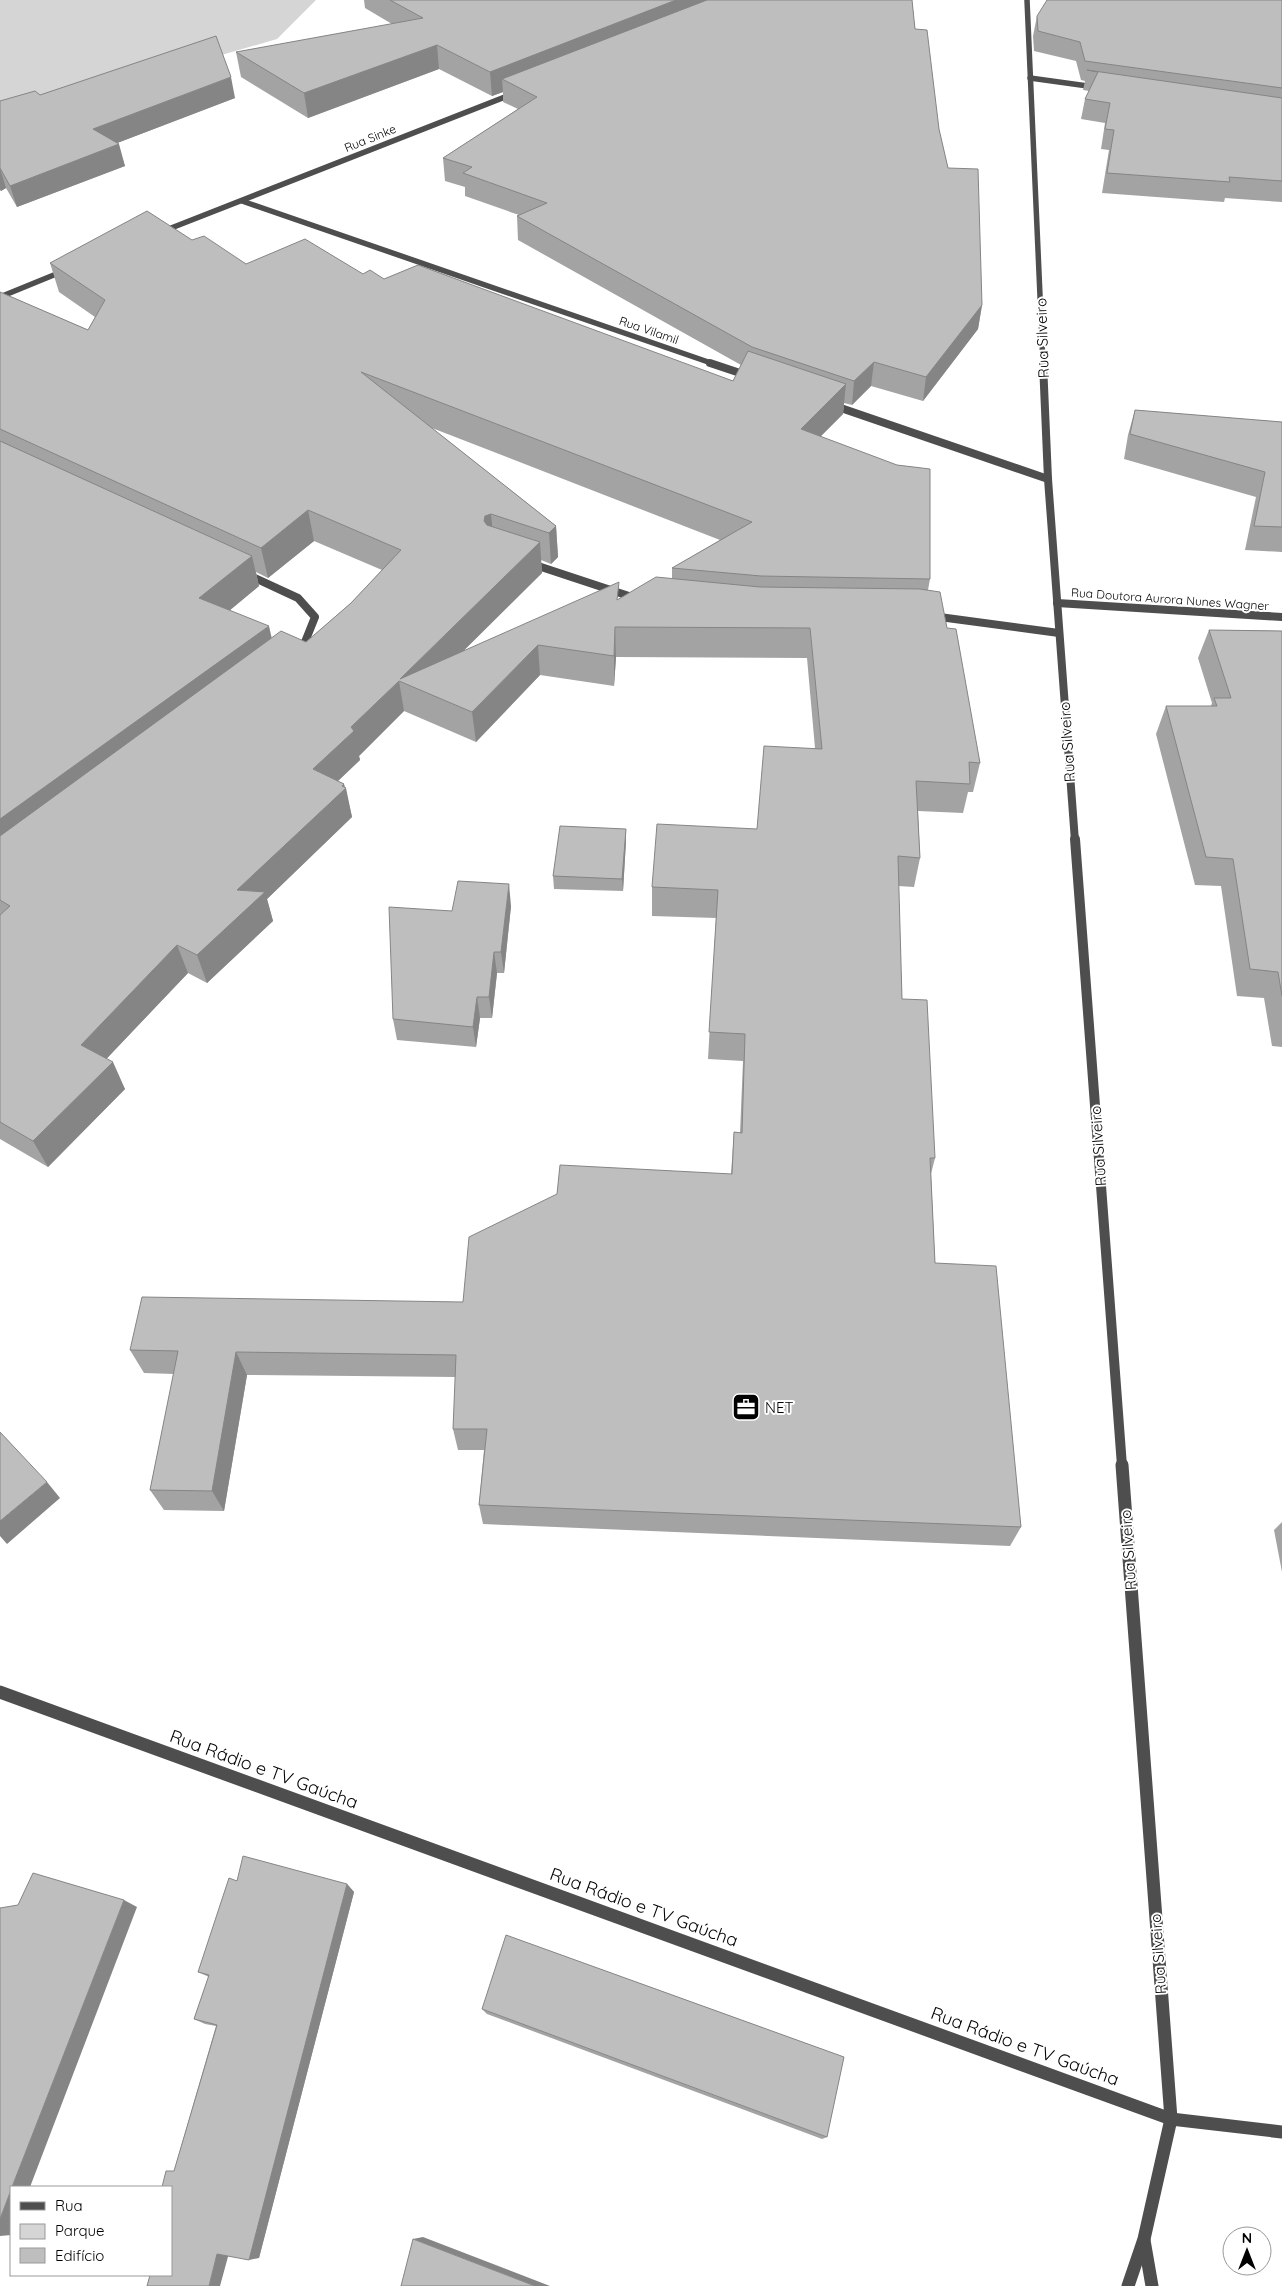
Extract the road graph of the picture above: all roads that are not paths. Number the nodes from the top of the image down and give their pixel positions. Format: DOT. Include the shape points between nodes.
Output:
graph roads {
  1 [pos="1027,0"];
  2 [pos="1030,78"];
  3 [pos="1105,89"];
  4 [pos="519,91"];
  5 [pos="242,201"];
  6 [pos="152,235"];
  7 [pos="71,268"];
  8 [pos="0,297"];
  9 [pos="757,379"];
  10 [pos="823,402"];
  11 [pos="1048,480"];
  12 [pos="519,559"];
  13 [pos="235,569"];
  14 [pos="644,601"];
  15 [pos="1057,603"];
  16 [pos="923,615"];
  17 [pos="1282,617"];
  18 [pos="1059,634"];
  19 [pos="289,653"];
  20 [pos="0,1692"];
  21 [pos="1171,2119"];
  22 [pos="1282,2132"];
  23 [pos="1144,2239"];
  24 [pos="1128,2286"];
  25 [pos="1152,2286"];
  1 -- 2 [label="street, Rua Silveiro"];
  2 -- 3 [label="street"];
  2 -- 11 [label="street, Rua Silveiro"];
  4 -- 5 [label="street, Rua Sinke"];
  5 -- 6 [label="street, Rua Sinke"];
  5 -- 9 [label="street, Rua Vilamil"];
  7 -- 8 [label="street"];
  10 -- 11 [label="street"];
  11 -- 15 [label="street, Rua Silveiro"];
  12 -- 14 [label="street"];
  13 -- 19 [label="street" via="298,598 315,616 305,642"];
  15 -- 17 [label="street, Rua Doutora Aurora Nunes Wagner"];
  15 -- 18 [label="street, Rua Silveiro"];
  16 -- 18 [label="street"];
  18 -- 21 [label="street, Rua Silveiro"];
  20 -- 21 [label="street, Rua Rádio e TV Gaúcha"];
  21 -- 22 [label="street, Rua Rádio e TV Gaúcha"];
  21 -- 23 [label="street, Rua Silveiro"];
  23 -- 24 [label="street, Rua Silveiro"];
  23 -- 25 [label="street"];
}
